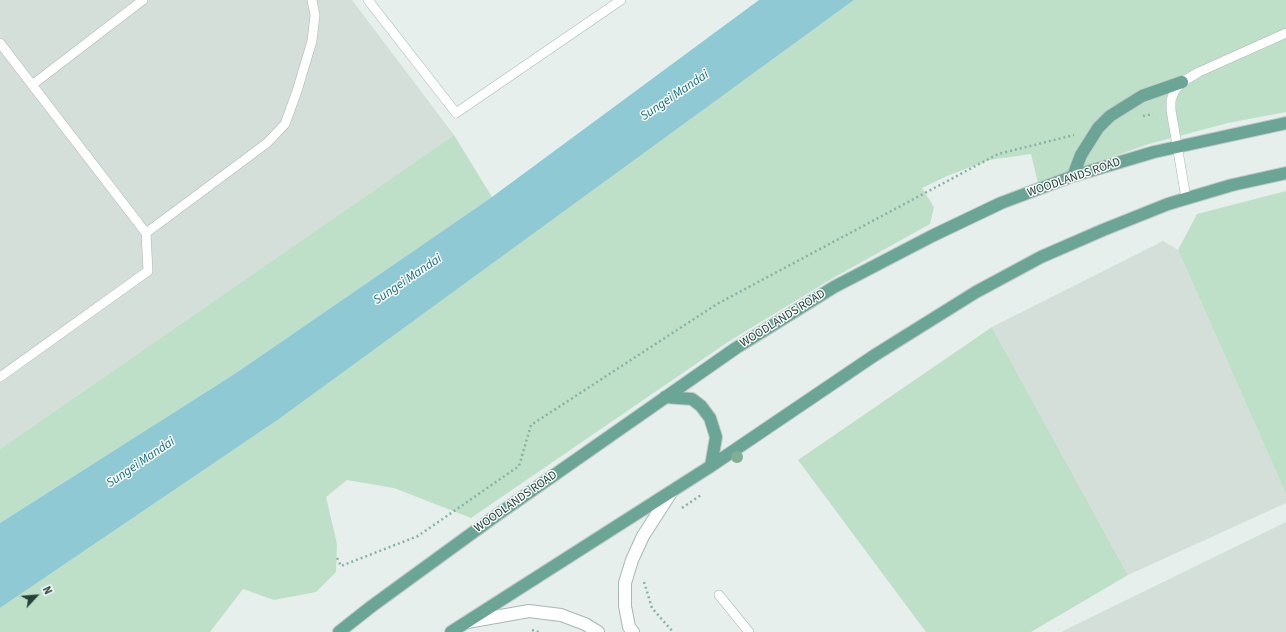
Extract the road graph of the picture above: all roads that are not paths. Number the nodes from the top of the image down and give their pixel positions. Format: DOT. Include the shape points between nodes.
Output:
graph roads {
  1 [pos="143,0"];
  2 [pos="312,0"];
  3 [pos="368,0"];
  4 [pos="621,0"];
  5 [pos="1286,33"];
  6 [pos="0,44"];
  7 [pos="1182,82"];
  8 [pos="32,85"];
  9 [pos="1286,123"];
  10 [pos="1178,146"];
  11 [pos="1286,173"];
  12 [pos="1073,176"];
  13 [pos="1186,198"];
  14 [pos="146,233"];
  15 [pos="0,377"];
  16 [pos="665,397"];
  17 [pos="711,466"];
  18 [pos="672,491"];
  19 [pos="719,595"];
  20 [pos="466,622"];
  21 [pos="339,632"];
  22 [pos="451,632"];
  23 [pos="598,632"];
  24 [pos="633,632"];
  25 [pos="749,632"];
  1 -- 8 [label="lane"];
  2 -- 14 [label="lane" via="315,15 312,41 285,124 267,143"];
  3 -- 4 [label="lane" via="456,113"];
  5 -- 7 [label="lane"];
  6 -- 8 [label="lane"];
  7 -- 10 [label="lane" via="1171,100"];
  7 -- 12 [label="main road" via="1142,96 1110,116 1098,128 1080,155"];
  8 -- 14 [label="lane"];
  9 -- 10 [label="main road, WOODLANDS ROAD"];
  10 -- 12 [label="main road, WOODLANDS ROAD"];
  10 -- 13 [label="lane"];
  11 -- 13 [label="main road"];
  12 -- 16 [label="main road, WOODLANDS ROAD" via="1001,203 834,287 736,348"];
  13 -- 17 [label="main road" via="1041,257 976,292 875,355"];
  14 -- 15 [label="lane" via="148,271"];
  16 -- 17 [label="main road" via="692,399 710,418 716,437"];
  16 -- 21 [label="main road, WOODLANDS ROAD" via="497,515"];
  17 -- 18 [label="main road"];
  18 -- 20 [label="main road"];
  18 -- 24 [label="street" via="643,536 625,583 625,606 629,627"];
  19 -- 25 [label="lane"];
  20 -- 22 [label="main road"];
  20 -- 23 [label="street" via="529,611 561,615"];
}
